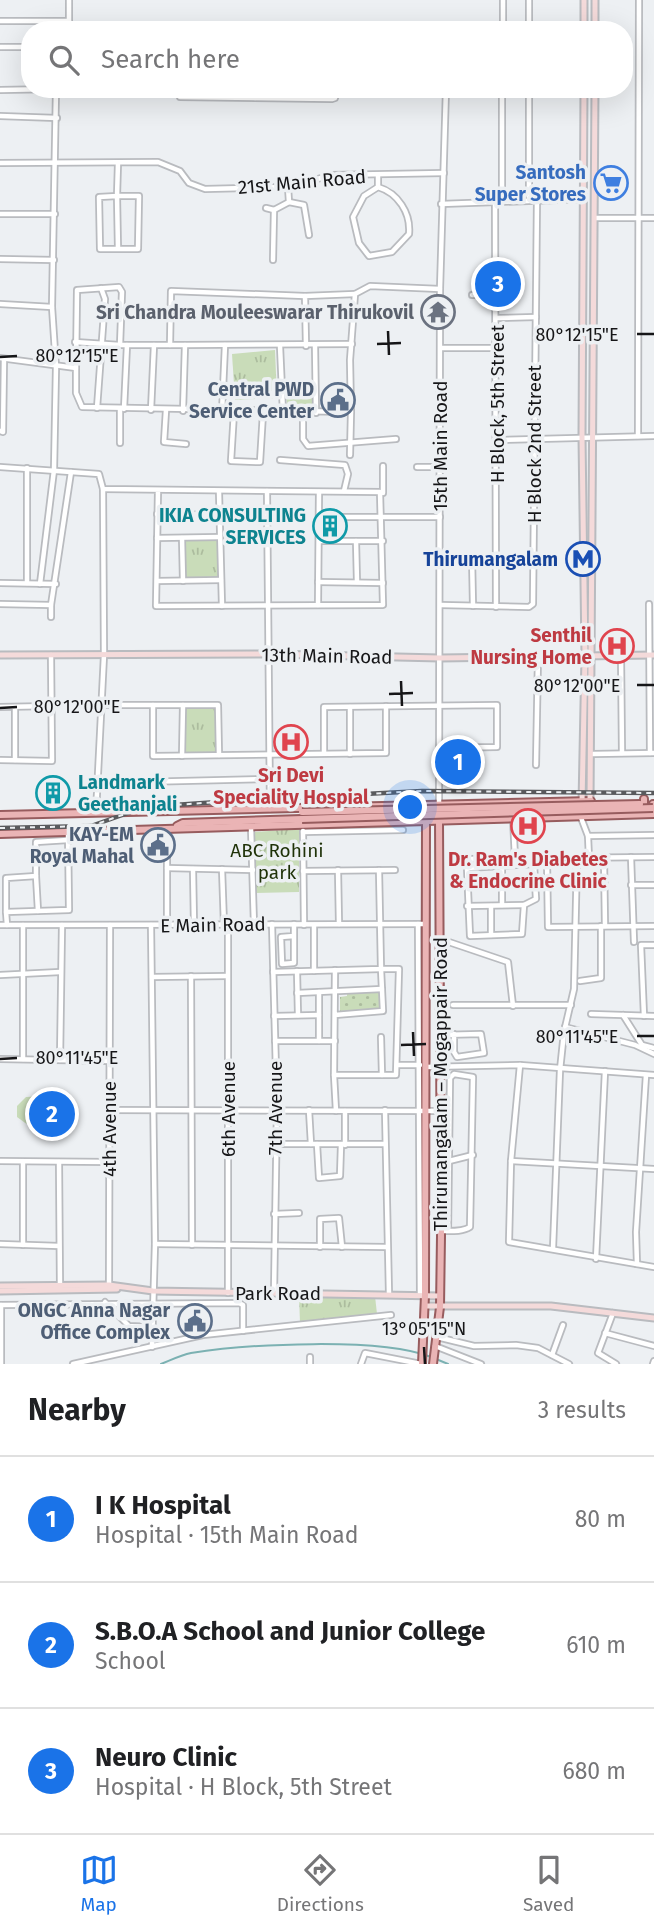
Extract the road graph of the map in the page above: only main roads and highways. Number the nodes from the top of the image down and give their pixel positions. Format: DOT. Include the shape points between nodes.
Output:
graph roads {
  1 [pos="584,0"];
  2 [pos="595,0"];
  3 [pos="584,21"];
  4 [pos="595,21"];
  5 [pos="584,98"];
  6 [pos="595,98"];
  7 [pos="0,655"];
  8 [pos="652,655"];
  9 [pos="585,656"];
  10 [pos="592,657"];
  11 [pos="644,799"];
  12 [pos="591,800"];
  13 [pos="582,801"];
  14 [pos="439,803"];
  15 [pos="426,804"];
  16 [pos="386,805"];
  17 [pos="654,807"];
  18 [pos="173,811"];
  19 [pos="644,814"];
  20 [pos="0,815"];
  21 [pos="580,815"];
  22 [pos="588,815"];
  23 [pos="303,823"];
  24 [pos="386,823"];
  25 [pos="426,823"];
  26 [pos="439,823"];
  27 [pos="175,827"];
  28 [pos="0,834"];
  29 [pos="0,1286"];
  30 [pos="60,1288"];
  31 [pos="0,1291"];
  32 [pos="423,1295"];
  33 [pos="440,1296"];
  34 [pos="425,1306"];
  35 [pos="440,1307"];
  36 [pos="654,1318"];
  37 [pos="422,1364"];
  38 [pos="433,1364"];
  1 -- 3 [label="main road"];
  2 -- 4 [label="main road"];
  5 -- 9 [label="main road"];
  6 -- 10 [label="main road"];
  7 -- 9 [label="main road, 13th Main Road"];
  8 -- 10 [label="main road, 13th Main Road"];
  9 -- 10 [label="main road, 13th Main Road"];
  9 -- 13 [label="main road"];
  10 -- 12 [label="main road"];
  11 -- 19 [label="main road"];
  12 -- 13 [label="main road"];
  12 -- 22 [label="main road"];
  13 -- 14 [label="main road"];
  13 -- 21 [label="main road"];
  14 -- 15 [label="main road"];
  14 -- 26 [label="main road, Thirumangalam – Mogappair Road"];
  15 -- 16 [label="main road"];
  15 -- 25 [label="main road, Thirumangalam – Mogappair Road"];
  16 -- 18 [label="main road"];
  16 -- 24 [label="main road"];
  17 -- 19 [label="main road"];
  17 -- 23 [label="main road, bridge"];
  18 -- 20 [label="main road"];
  18 -- 23 [label="main road" via="186,816"];
  19 -- 22 [label="main road"];
  21 -- 22 [label="main road"];
  21 -- 26 [label="main road"];
  23 -- 24 [label="main road"];
  23 -- 27 [label="main road"];
  23 -- 27 [label="main road" via="183,823"];
  24 -- 25 [label="main road"];
  25 -- 26 [label="main road"];
  25 -- 32 [label="main road, Thirumangalam – Mogappair Road"];
  26 -- 33 [label="main road, Thirumangalam – Mogappair Road" via="444,1231"];
  27 -- 28 [label="main road" via="68,837"];
  29 -- 30 [label="main road, Park Road"];
  30 -- 31 [label="main road, Park Road"];
  30 -- 32 [label="main road, Park Road"];
  32 -- 33 [label="main road, Park Road"];
  32 -- 34 [label="main road, Thirumangalam – Mogappair Road"];
  33 -- 35 [label="main road, Thirumangalam – Mogappair Road"];
  34 -- 35 [label="main road"];
  34 -- 37 [label="main road, Thirumangalam – Mogappair Road"];
  35 -- 36 [label="main road" via="551,1306"];
  35 -- 38 [label="main road, Thirumangalam – Mogappair Road"];
}
